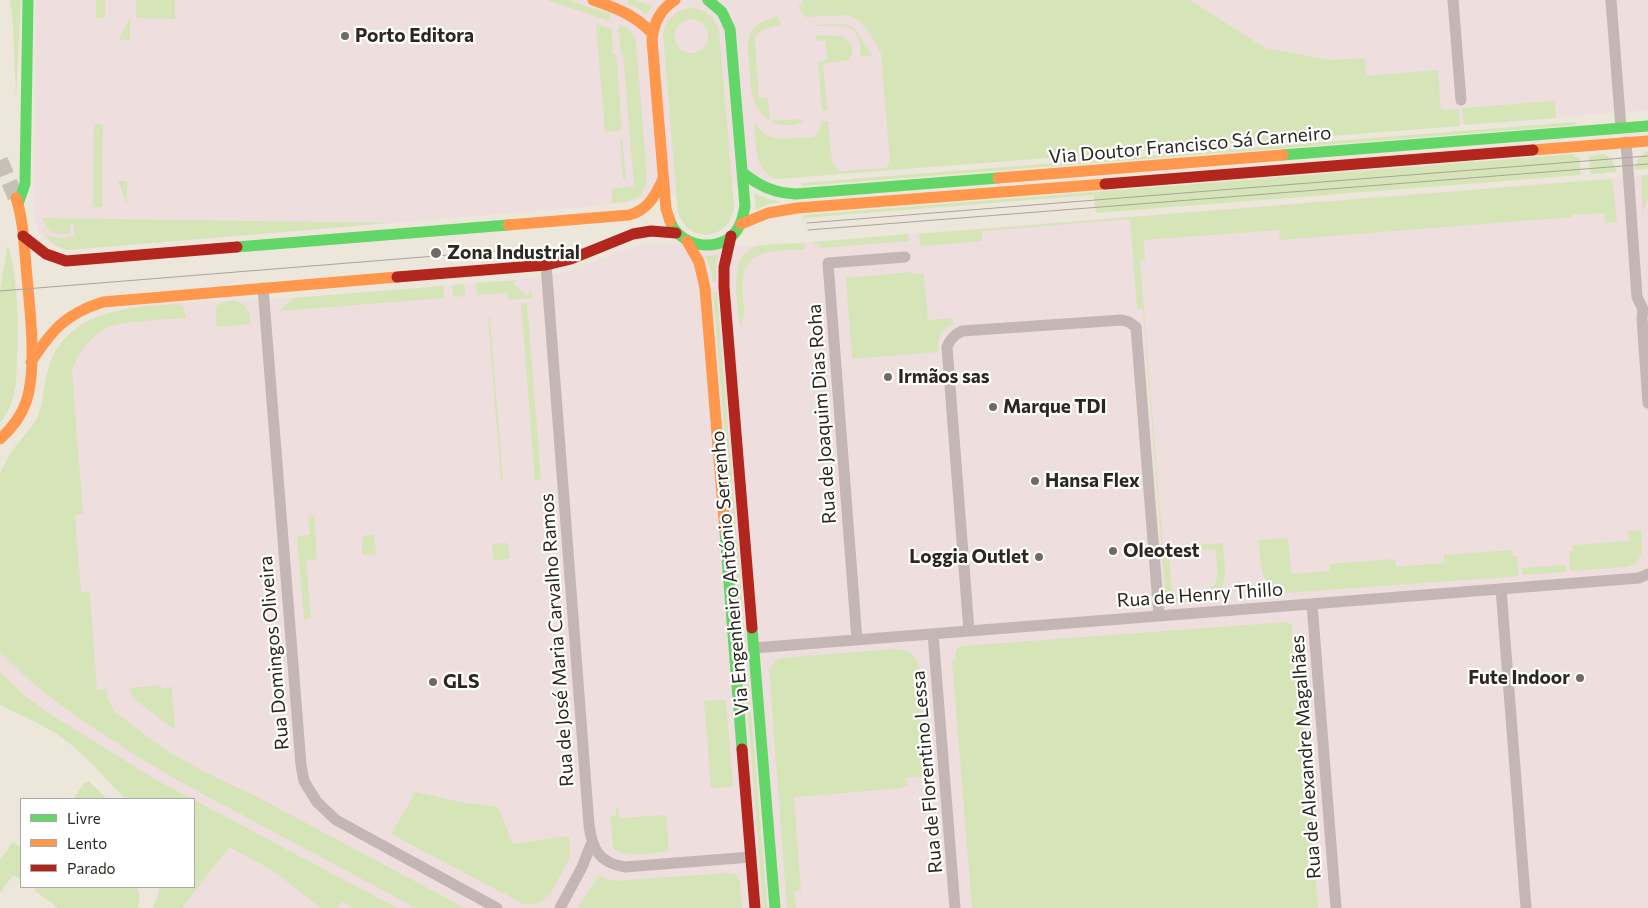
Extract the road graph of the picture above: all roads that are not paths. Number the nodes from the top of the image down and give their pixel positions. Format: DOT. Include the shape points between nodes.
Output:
graph roads {
  1 [pos="28,0"];
  2 [pos="594,0"];
  3 [pos="674,0"];
  4 [pos="708,0"];
  5 [pos="1453,0"];
  6 [pos="1611,0"];
  7 [pos="652,33"];
  8 [pos="1461,100"];
  9 [pos="1648,126"];
  10 [pos="1621,128"];
  11 [pos="1648,140"];
  12 [pos="1626,142"];
  13 [pos="742,172"];
  14 [pos="663,179"];
  15 [pos="741,224"];
  16 [pos="676,233"];
  17 [pos="22,236"];
  18 [pos="731,236"];
  19 [pos="687,241"];
  20 [pos="905,257"];
  21 [pos="546,265"];
  22 [pos="263,288"];
  23 [pos="1646,307"];
  24 [pos="31,362"];
  25 [pos="1648,403"];
  26 [pos="0,439"];
  27 [pos="1648,574"];
  28 [pos="1501,589"];
  29 [pos="1312,604"];
  30 [pos="1159,616"];
  31 [pos="970,631"];
  32 [pos="933,634"];
  33 [pos="857,640"];
  34 [pos="754,648"];
  35 [pos="592,842"];
  36 [pos="751,857"];
  37 [pos="497,908"];
  38 [pos="560,908"];
  39 [pos="755,908"];
  40 [pos="774,908"];
  41 [pos="955,908"];
  42 [pos="1336,908"];
  43 [pos="1526,908"];
  1 -- 17 [label="main road" via="25,184 17,201"];
  2 -- 7 [label="main road" via="627,11"];
  3 -- 7 [label="main road" via="665,6"];
  4 -- 13 [label="main road" via="722,10 730,29"];
  5 -- 8 [label="street"];
  6 -- 10 [label="street"];
  7 -- 14 [label="main road"];
  9 -- 10 [label="main road, Via Doutor Francisco Sá Carneiro"];
  10 -- 13 [label="main road, Via Doutor Francisco Sá Carneiro" via="796,194 762,188"];
  11 -- 12 [label="main road, Via Doutor Francisco Sá Carneiro"];
  12 -- 15 [label="main road, Via Doutor Francisco Sá Carneiro" via="797,208 765,213"];
  12 -- 23 [label="street" via="1638,298"];
  13 -- 15 [label="main road" via="744,212"];
  14 -- 16 [label="main road" via="667,216"];
  14 -- 17 [label="main road" via="647,208 629,216 74,261 48,257"];
  15 -- 18 [label="main road"];
  16 -- 19 [label="main road"];
  16 -- 21 [label="main road" via="651,231 633,234"];
  17 -- 24 [label="main road"];
  18 -- 19 [label="main road" via="708,246"];
  18 -- 34 [label="main road, Via Engenheiro António Serrenho" via="724,267 724,287"];
  19 -- 36 [label="main road, Via Engenheiro António Serrenho" via="699,262 705,288"];
  20 -- 33 [label="street, Rua de Joaquim Dias Roha" via="828,263"];
  21 -- 22 [label="main road"];
  21 -- 35 [label="street, Rua de José Maria Carvalho Ramos"];
  22 -- 24 [label="main road" via="103,302 89,306 73,313 56,327"];
  22 -- 37 [label="street, Rua Domingos Oliveira" via="304,781 317,802 344,825"];
  23 -- 25 [label="street" via="1642,318"];
  24 -- 26 [label="main road" via="26,401 19,416"];
  27 -- 28 [label="street, Rua de Henry Thillo" via="1639,578"];
  28 -- 29 [label="street, Rua de Henry Thillo"];
  28 -- 43 [label="street"];
  29 -- 30 [label="street, Rua de Henry Thillo"];
  29 -- 42 [label="street, Rua de Alexandre Magalhães"];
  30 -- 31 [label="street, Rua de Henry Thillo"];
  30 -- 31 [label="street" via="1136,327 1122,320 962,331 955,334 947,347"];
  31 -- 32 [label="street, Rua de Henry Thillo"];
  32 -- 33 [label="street, Rua de Henry Thillo"];
  32 -- 41 [label="street, Rua de Florentino Lessa"];
  33 -- 34 [label="street, Rua de Henry Thillo"];
  34 -- 40 [label="main road, Via Engenheiro António Serrenho"];
  35 -- 36 [label="street" via="608,862 625,867"];
  35 -- 38 [label="street"];
  36 -- 39 [label="main road, Via Engenheiro António Serrenho"];
}
